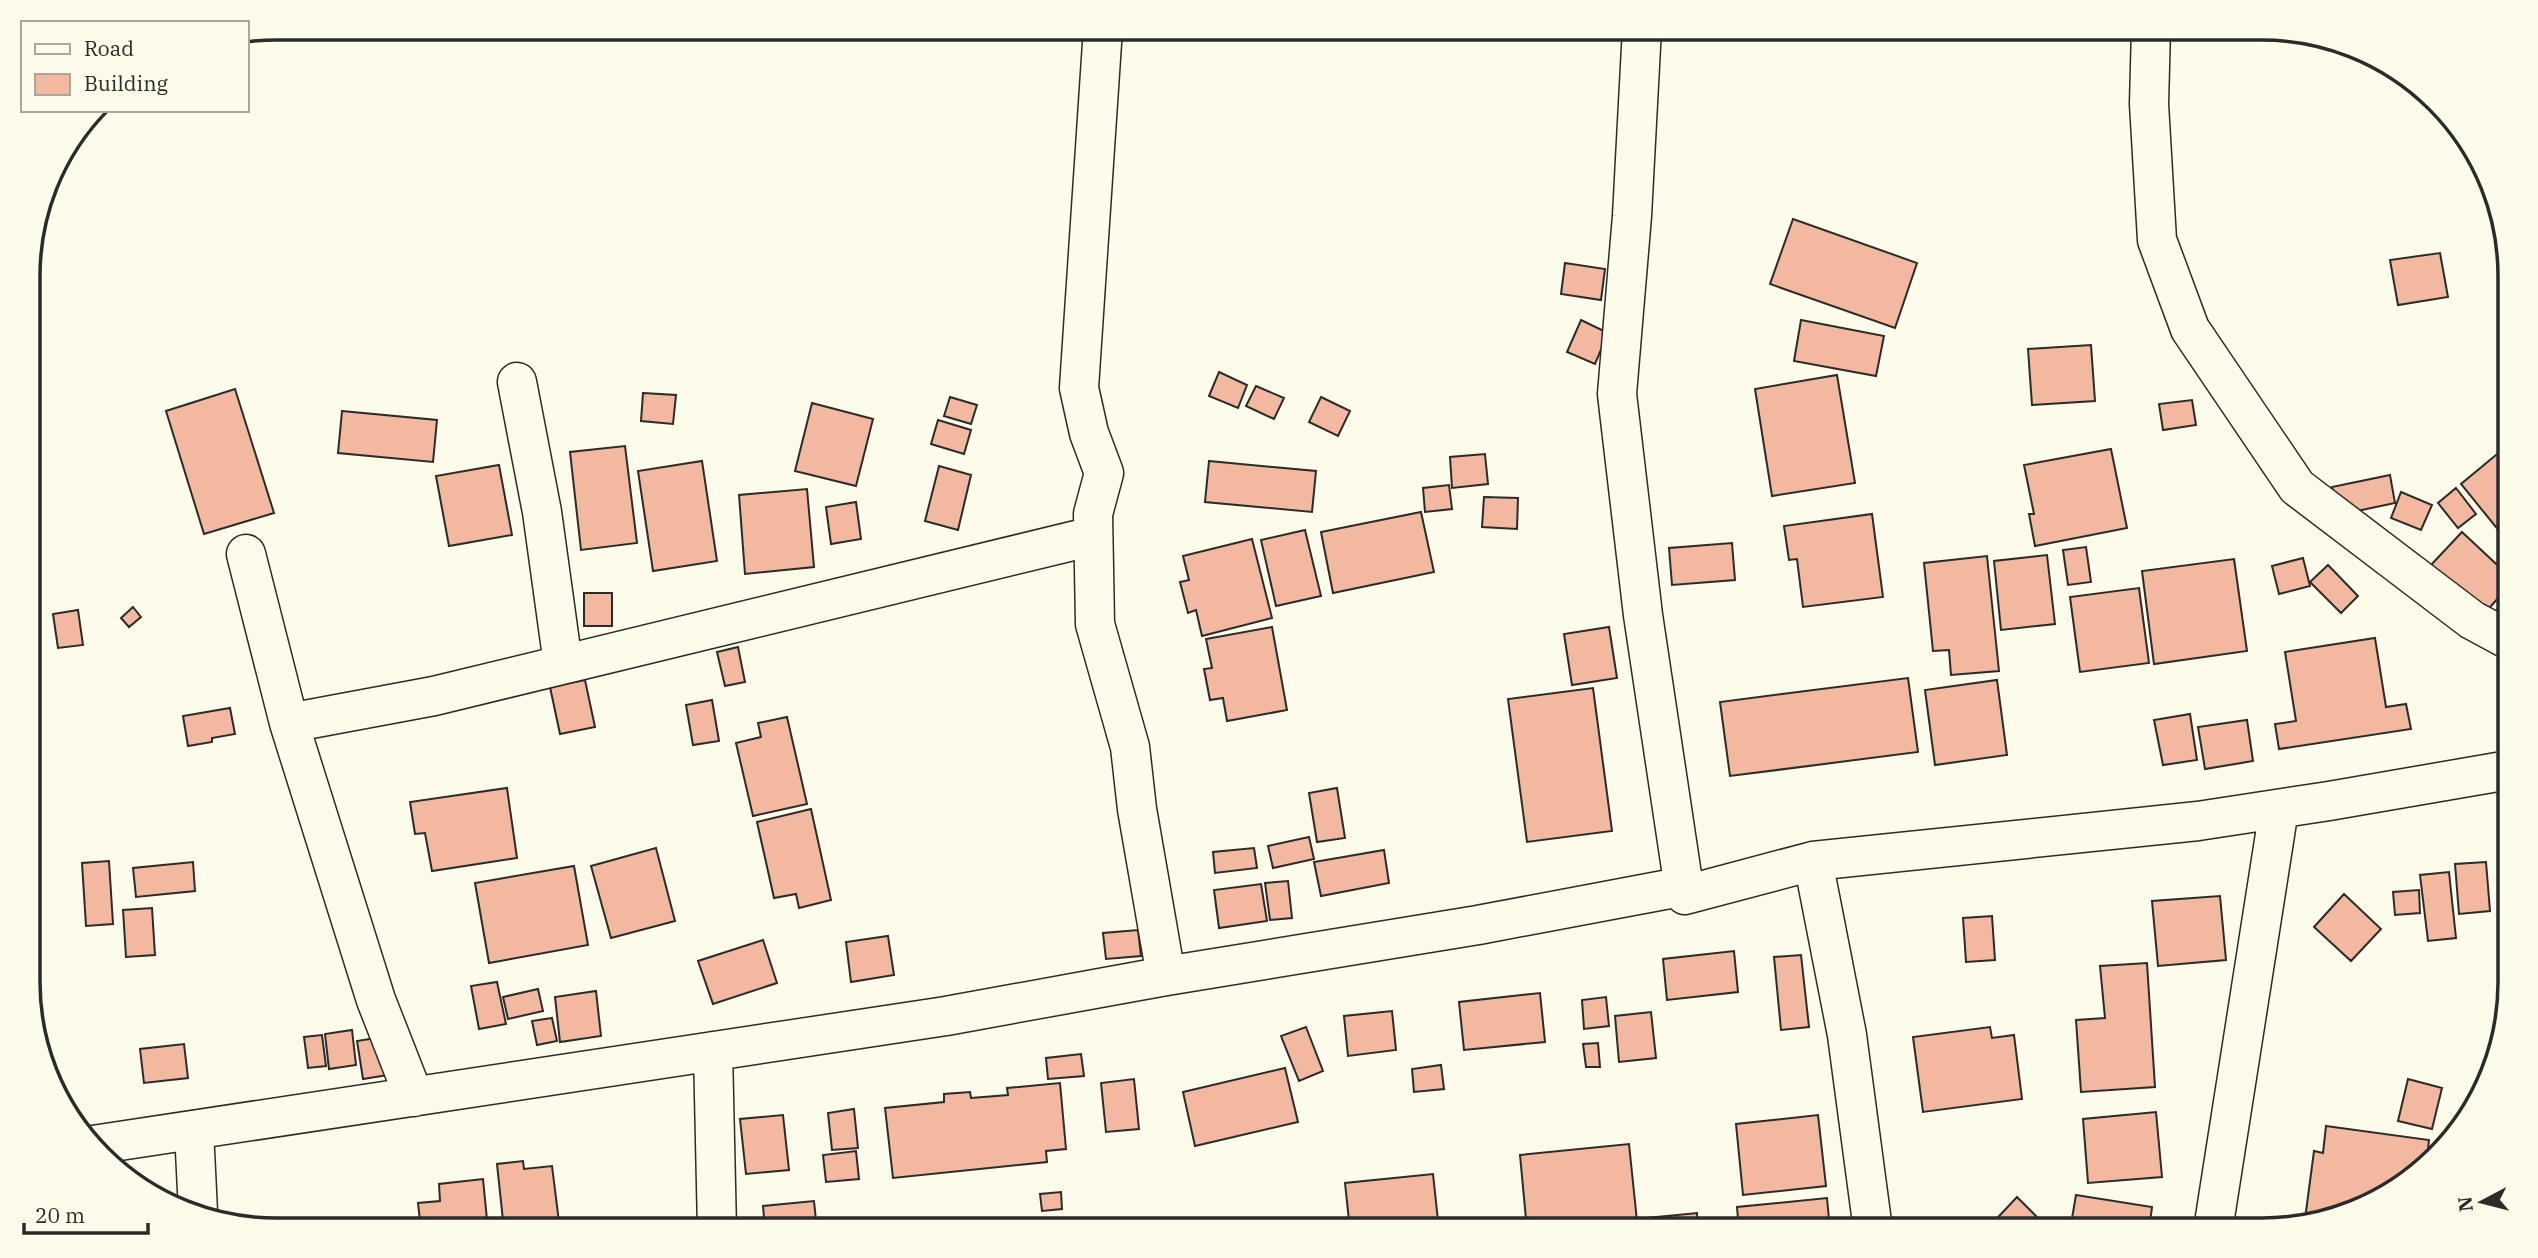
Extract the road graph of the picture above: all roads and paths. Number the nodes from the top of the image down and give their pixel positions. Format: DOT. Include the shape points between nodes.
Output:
graph roads {
  1 [pos="1102,40"];
  2 [pos="1641,40"];
  3 [pos="2151,40"];
  4 [pos="517,382"];
  5 [pos="1093,536"];
  6 [pos="246,554"];
  7 [pos="2498,634"];
  8 [pos="563,664"];
  9 [pos="289,723"];
  10 [pos="2498,772"];
  11 [pos="2279,809"];
  12 [pos="1813,861"];
  13 [pos="1685,895"];
  14 [pos="1166,976"];
  15 [pos="713,1051"];
  16 [pos="414,1097"];
  17 [pos="194,1130"];
  18 [pos="104,1143"];
  19 [pos="198,1204"];
  20 [pos="1871,1217"];
  21 [pos="2215,1217"];
  22 [pos="717,1218"];
  1 -- 5 [label="street" via="1079,388 1104,473 1093,514"];
  2 -- 13 [label="street" via="1617,394 1643,615"];
  3 -- 7 [label="street" via="2149,104 2157,240 2190,330 2297,487 2472,620"];
  4 -- 8 [label="street" via="542,512"];
  5 -- 8 [label="street"];
  5 -- 14 [label="street" via="1095,624 1130,747"];
  6 -- 9 [label="street"];
  8 -- 9 [label="street" via="433,696"];
  9 -- 16 [label="street" via="376,1000"];
  10 -- 11 [label="street"];
  11 -- 12 [label="street"];
  11 -- 21 [label="street"];
  12 -- 13 [label="street"];
  12 -- 20 [label="street" via="1847,1035"];
  13 -- 14 [label="street" via="1680,887"];
  14 -- 15 [label="street" via="946,1016"];
  15 -- 16 [label="street"];
  15 -- 22 [label="street"];
  16 -- 17 [label="street"];
  17 -- 18 [label="street"];
  17 -- 19 [label="street"];
}
